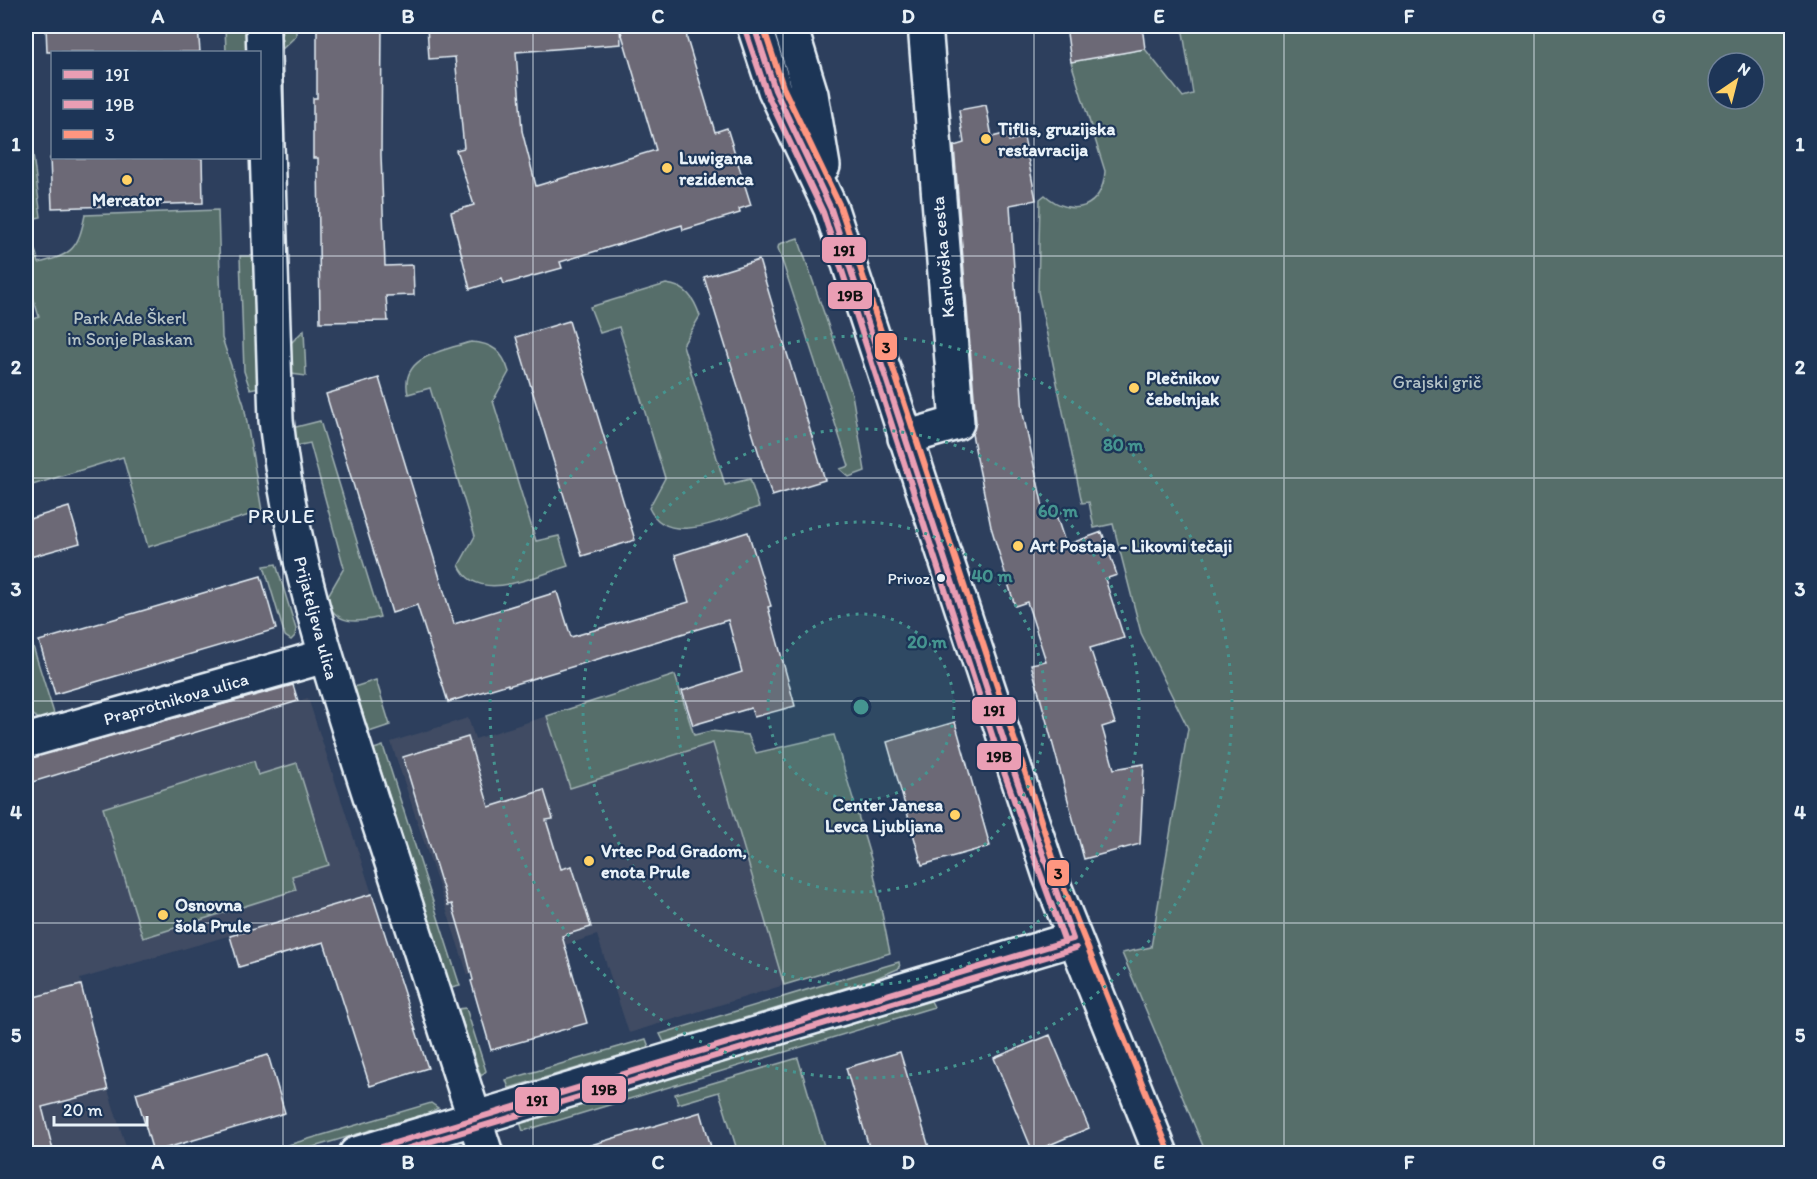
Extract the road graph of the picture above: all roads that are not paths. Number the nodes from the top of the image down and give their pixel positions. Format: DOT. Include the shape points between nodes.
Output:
graph roads {
  1 [pos="263,26"];
  2 [pos="790,26"];
  3 [pos="815,26"];
  4 [pos="756,27"];
  5 [pos="926,37"];
  6 [pos="800,57"];
  7 [pos="831,209"];
  8 [pos="905,438"];
  9 [pos="325,656"];
  10 [pos="26,741"];
  11 [pos="1073,939"];
  12 [pos="475,1118"];
  13 [pos="356,1154"];
  14 [pos="486,1154"];
  15 [pos="1161,1154"];
  1 -- 9 [label="street, Prijateljeva ulica" via="276,420 297,550"];
  2 -- 6 [label="street"];
  3 -- 6 [label="street"];
  4 -- 7 [label="street" via="775,90"];
  5 -- 8 [label="street, Karlovška cesta" via="957,423"];
  6 -- 7 [label="street" via="811,94"];
  7 -- 8 [label="street"];
  8 -- 11 [label="street"];
  9 -- 10 [label="street, Praprotnikova ulica"];
  9 -- 12 [label="street, Prijateljeva ulica"];
  11 -- 12 [label="street"];
  11 -- 15 [label="street"];
  12 -- 13 [label="street"];
  12 -- 14 [label="street, Prijateljeva ulica"];
}
